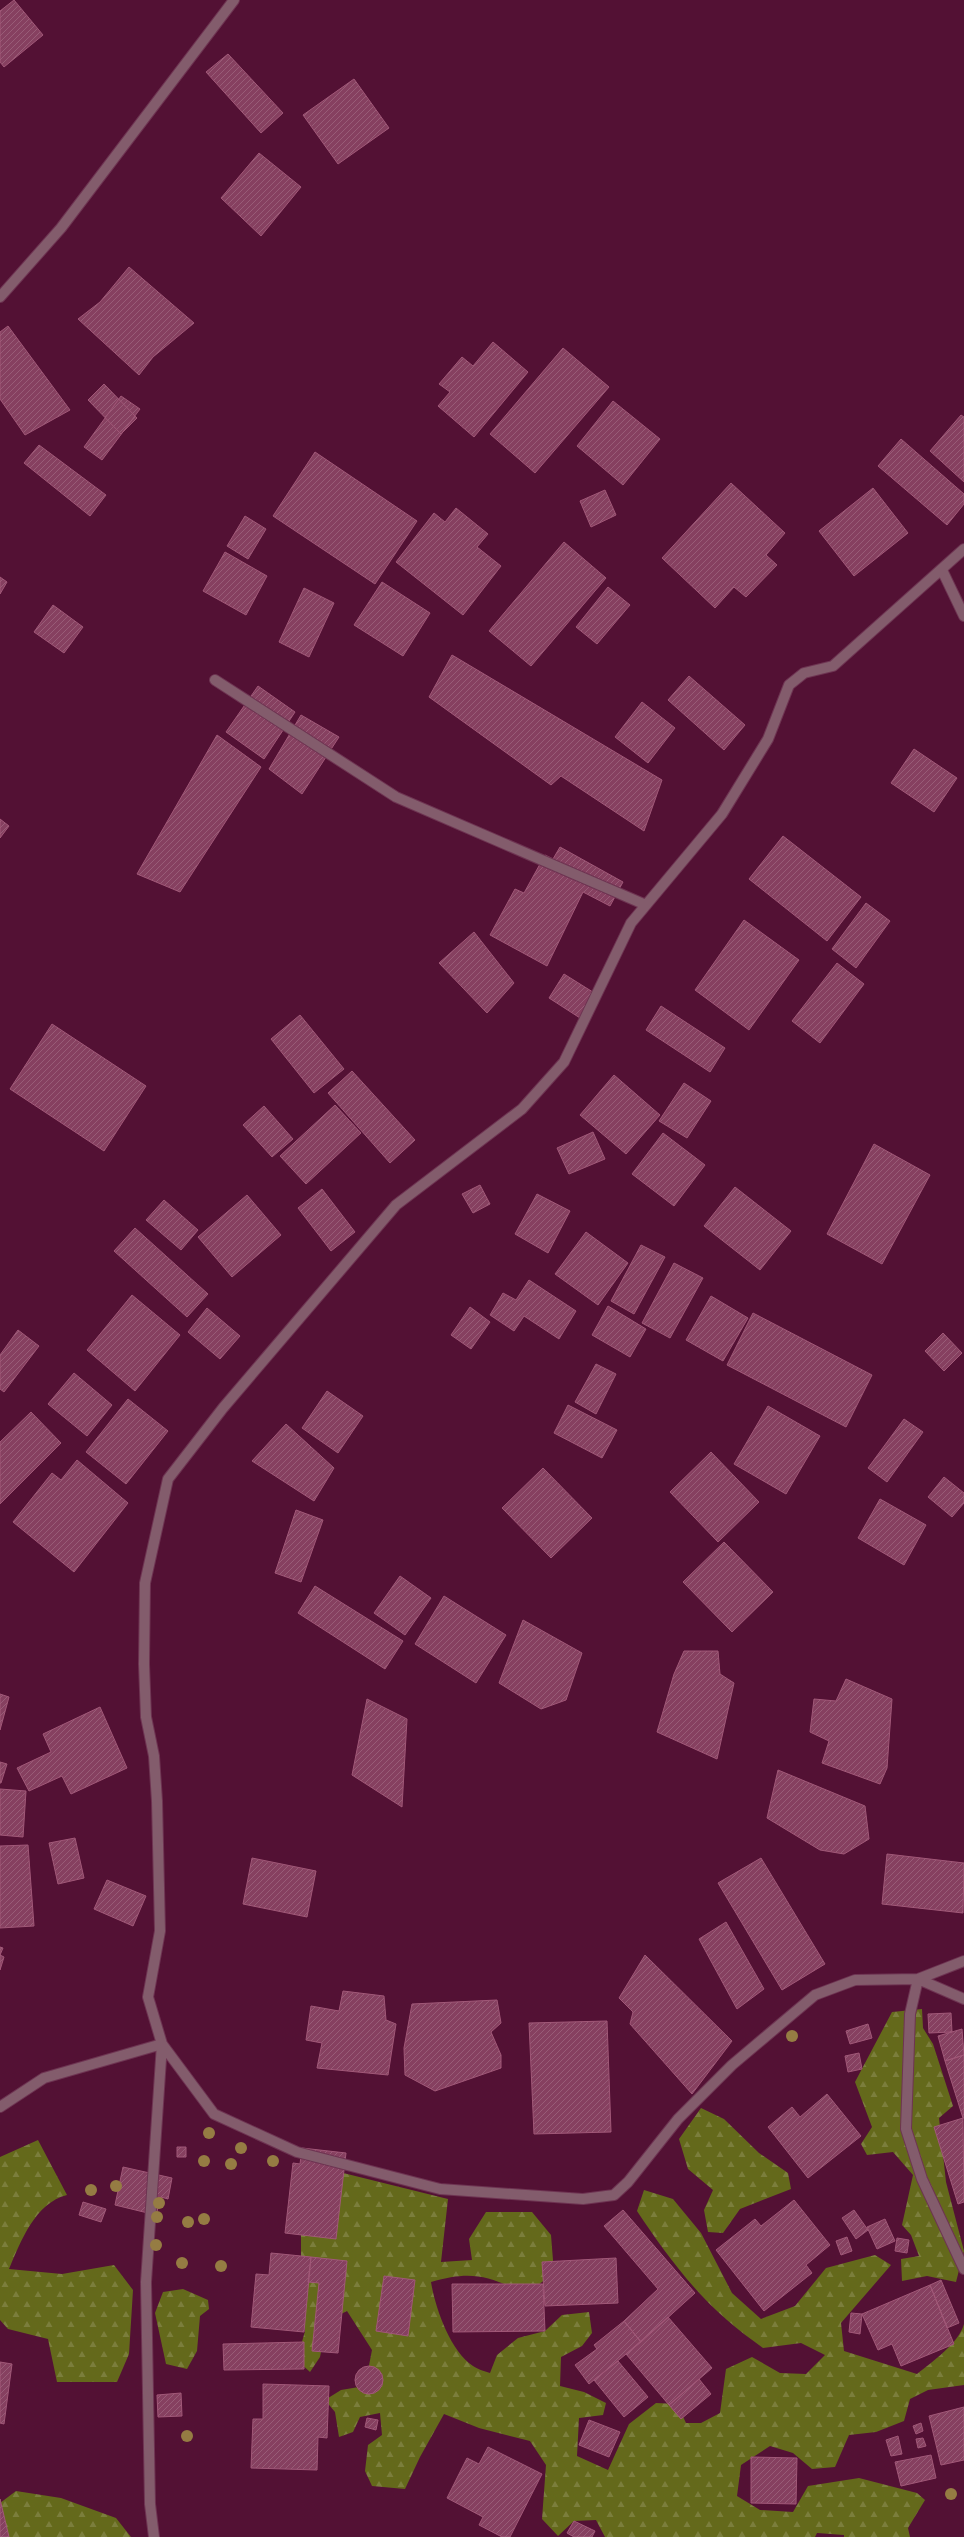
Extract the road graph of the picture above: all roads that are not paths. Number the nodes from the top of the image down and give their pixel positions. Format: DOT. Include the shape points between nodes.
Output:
graph roads {
  1 [pos="234,0"];
  2 [pos="0,297"];
  3 [pos="964,549"];
  4 [pos="942,570"];
  5 [pos="964,616"];
  6 [pos="215,680"];
  7 [pos="646,905"];
  8 [pos="964,1961"];
  9 [pos="918,1979"];
  10 [pos="964,1999"];
  11 [pos="162,2044"];
  12 [pos="0,2107"];
  13 [pos="964,2269"];
  14 [pos="154,2537"];
  1 -- 2 [label="street" via="61,228"];
  3 -- 4 [label="street"];
  4 -- 5 [label="street"];
  4 -- 7 [label="street" via="833,666 804,673 789,685 768,739 722,814"];
  6 -- 7 [label="street" via="396,797"];
  7 -- 11 [label="street" via="631,923 564,1062 522,1109 396,1205 223,1408 168,1479 145,1583 144,1664 146,1717 154,1756 157,1800 160,1931 148,1996"];
  8 -- 9 [label="street"];
  9 -- 10 [label="street"];
  9 -- 11 [label="street" via="855,1980 815,1995 776,2026 705,2092 678,2119 628,2182 614,2195 590,2199 440,2188 297,2152 214,2114"];
  9 -- 13 [label="street" via="910,2014 906,2129 922,2179"];
  11 -- 12 [label="street" via="44,2078"];
  11 -- 14 [label="street" via="146,2282 150,2504"];
}
